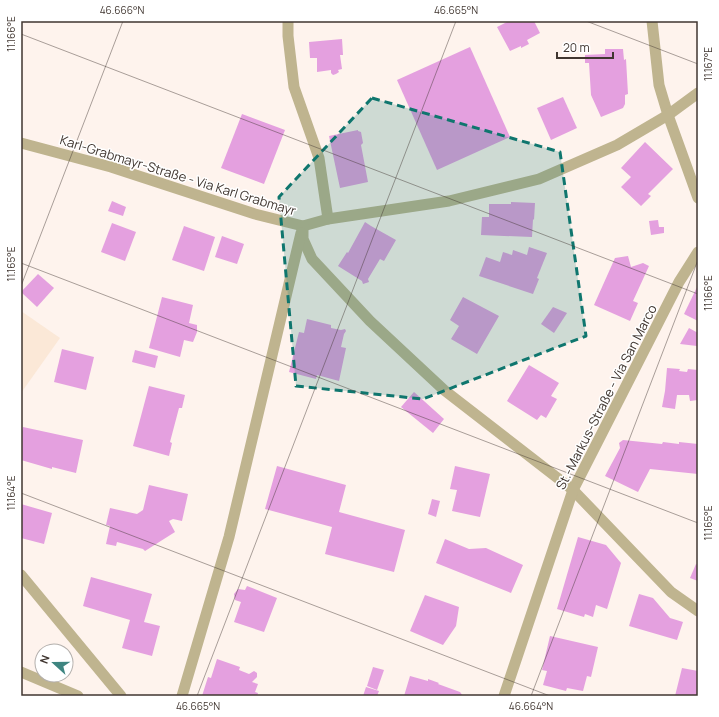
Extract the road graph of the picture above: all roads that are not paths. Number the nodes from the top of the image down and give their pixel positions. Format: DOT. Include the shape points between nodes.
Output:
graph roads {
  1 [pos="288,21"];
  2 [pos="652,21"];
  3 [pos="698,93"];
  4 [pos="668,115"];
  5 [pos="21,143"];
  6 [pos="698,198"];
  7 [pos="328,219"];
  8 [pos="303,226"];
  9 [pos="698,252"];
  10 [pos="573,490"];
  11 [pos="21,575"];
  12 [pos="698,611"];
  13 [pos="21,672"];
  14 [pos="78,696"];
  15 [pos="121,696"];
  16 [pos="182,696"];
  17 [pos="504,696"];
  1 -- 7 [label="street" via="294,87 319,158"];
  2 -- 4 [label="street" via="659,85"];
  3 -- 4 [label="street, Karl-Grabmayr-Straße - Via Karl Grabmayr"];
  4 -- 6 [label="street"];
  4 -- 7 [label="street, Karl-Grabmayr-Straße - Via Karl Grabmayr" via="617,145 539,179 449,201"];
  5 -- 8 [label="street, Karl-Grabmayr-Straße - Via Karl Grabmayr" via="111,167 255,214"];
  7 -- 8 [label="street, Karl-Grabmayr-Straße - Via Karl Grabmayr"];
  8 -- 10 [label="street" via="303,239 312,259 370,321 444,390"];
  8 -- 16 [label="street" via="229,537"];
  9 -- 10 [label="street, St.-Markus-Straße - Via San Marco" via="679,282"];
  10 -- 12 [label="street" via="671,592"];
  10 -- 17 [label="street, St.-Markus-Straße - Via San Marco"];
  11 -- 15 [label="street"];
  13 -- 14 [label="street"];
}
